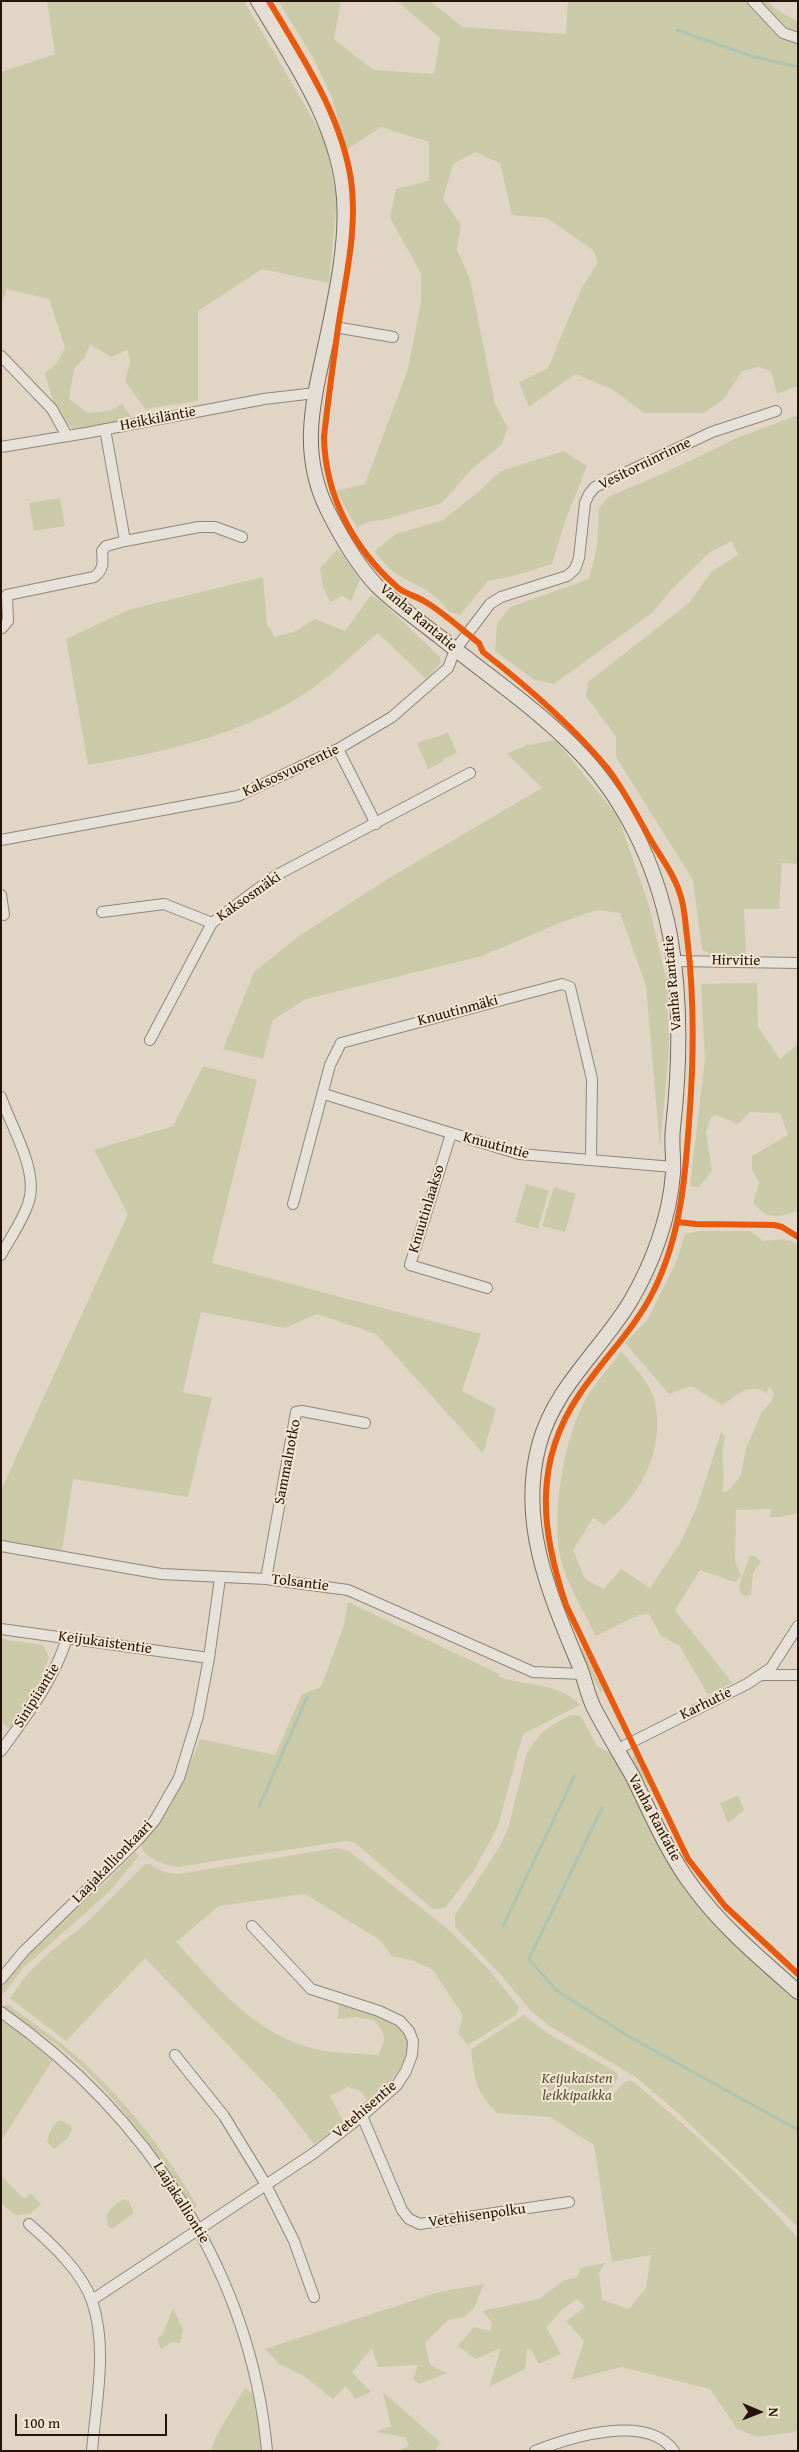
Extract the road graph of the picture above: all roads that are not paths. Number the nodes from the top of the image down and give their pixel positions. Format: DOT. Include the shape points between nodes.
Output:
graph roads {
  1 [pos="258,1"];
  2 [pos="753,1"];
  3 [pos="798,38"];
  4 [pos="330,326"];
  5 [pos="393,337"];
  6 [pos="1,356"];
  7 [pos="315,393"];
  8 [pos="776,411"];
  9 [pos="105,429"];
  10 [pos="67,436"];
  11 [pos="1,447"];
  12 [pos="242,537"];
  13 [pos="126,540"];
  14 [pos="2,628"];
  15 [pos="455,650"];
  16 [pos="338,749"];
  17 [pos="470,773"];
  18 [pos="376,824"];
  19 [pos="1,840"];
  20 [pos="1,895"];
  21 [pos="102,912"];
  22 [pos="4,915"];
  23 [pos="212,923"];
  24 [pos="674,961"];
  25 [pos="798,963"];
  26 [pos="150,1040"];
  27 [pos="324,1094"];
  28 [pos="1,1097"];
  29 [pos="450,1134"];
  30 [pos="591,1159"];
  31 [pos="673,1167"];
  32 [pos="293,1204"];
  33 [pos="1,1255"];
  34 [pos="487,1288"];
  35 [pos="365,1423"];
  36 [pos="1,1546"];
  37 [pos="220,1578"];
  38 [pos="266,1579"];
  39 [pos="798,1626"];
  40 [pos="1,1629"];
  41 [pos="67,1638"];
  42 [pos="209,1658"];
  43 [pos="583,1674"];
  44 [pos="762,1674"];
  45 [pos="798,1675"];
  46 [pos="618,1749"];
  47 [pos="1,1751"];
  48 [pos="252,1926"];
  49 [pos="1,1979"];
  50 [pos="798,1992"];
  51 [pos="1,2012"];
  52 [pos="175,2055"];
  53 [pos="362,2116"];
  54 [pos="265,2183"];
  55 [pos="569,2202"];
  56 [pos="29,2224"];
  57 [pos="199,2229"];
  58 [pos="314,2297"];
  59 [pos="92,2300"];
  60 [pos="92,2451"];
  61 [pos="267,2451"];
  62 [pos="535,2451"];
  63 [pos="674,2451"];
  1 -- 4 [label="main road, Vanha Rantatie" via="311,94 337,158 344,213"];
  2 -- 3 [label="street" via="783,33"];
  4 -- 5 [label="street"];
  4 -- 7 [label="main road, Vanha Rantatie"];
  6 -- 10 [label="street" via="52,409"];
  7 -- 9 [label="street, Heikkiläntie" via="273,397"];
  7 -- 15 [label="main road, Vanha Rantatie" via="310,449 313,470 326,508 361,567 380,588"];
  8 -- 15 [label="street, Vesitorninrinne" via="712,432 595,487 585,503 575,568 567,576 501,597 490,604"];
  9 -- 10 [label="street, Heikkiläntie"];
  9 -- 13 [label="street"];
  10 -- 11 [label="street, Heikkiläntie"];
  12 -- 13 [label="street" via="215,527"];
  13 -- 14 [label="street" via="106,546 102,551 103,566 94,577 7,595 8,621"];
  15 -- 16 [label="street, Kaksosvuorentie" via="448,668 392,717"];
  15 -- 24 [label="main road, Vanha Rantatie" via="544,719 574,747 610,789 650,865 662,902"];
  16 -- 18 [label="street"];
  16 -- 19 [label="street, Kaksosvuorentie" via="238,796"];
  17 -- 18 [label="street, Kaksosmäki"];
  18 -- 23 [label="street, Kaksosmäki" via="276,876"];
  20 -- 22 [label="street"];
  21 -- 23 [label="street" via="164,904"];
  23 -- 26 [label="street, Kaksosmäki"];
  24 -- 25 [label="street, Hirvitie"];
  24 -- 31 [label="main road, Vanha Rantatie" via="677,1020"];
  27 -- 29 [label="street, Knuutintie"];
  27 -- 30 [label="street, Knuutinmäki" via="332,1059 340,1043 564,984 570,987 592,1079"];
  27 -- 32 [label="street, Knuutinmäki"];
  28 -- 33 [label="street" via="26,1161 31,1188 29,1203"];
  29 -- 30 [label="street, Knuutintie" via="519,1154"];
  29 -- 34 [label="street, Knuutinlaakso" via="410,1265"];
  30 -- 31 [label="street, Knuutintie"];
  31 -- 43 [label="main road, Vanha Rantatie" via="665,1215 641,1282 609,1332 564,1390 544,1429 536,1457 532,1500 538,1550 551,1596"];
  35 -- 38 [label="street, Sammalnotko" via="296,1412"];
  36 -- 37 [label="street, Tolsantie" via="161,1574"];
  37 -- 38 [label="street, Tolsantie"];
  37 -- 42 [label="street, Laajakallionkaari"];
  38 -- 43 [label="street, Tolsantie" via="348,1590 532,1672"];
  39 -- 44 [label="street, Karhutie" via="776,1661"];
  40 -- 41 [label="street, Keijukaistentie"];
  41 -- 42 [label="street, Keijukaistentie"];
  41 -- 47 [label="street, Sinipiiantie" via="47,1684"];
  42 -- 49 [label="street, Laajakallionkaari" via="198,1716 179,1778 155,1820 24,1951"];
  43 -- 46 [label="main road, Vanha Rantatie" via="598,1699"];
  44 -- 45 [label="street"];
  44 -- 46 [label="street, Karhutie"];
  46 -- 50 [label="main road, Vanha Rantatie" via="689,1882 729,1928"];
  48 -- 53 [label="street, Vetehisentie" via="311,1989 380,2011 400,2021 409,2031 413,2041 412,2055 406,2072"];
  51 -- 57 [label="street, Laajakalliontie" via="41,2040 139,2139"];
  52 -- 54 [label="street" via="224,2116"];
  53 -- 54 [label="street, Vetehisentie" via="314,2153"];
  53 -- 55 [label="street, Vetehisenpolku" via="402,2210 410,2220 420,2224"];
  54 -- 57 [label="street, Vetehisentie"];
  54 -- 58 [label="street" via="294,2241"];
  56 -- 59 [label="street" via="75,2273"];
  57 -- 59 [label="street, Vetehisentie"];
  57 -- 61 [label="street, Laajakalliontie" via="226,2286 239,2323 258,2393"];
  59 -- 60 [label="street" via="99,2336"];
  62 -- 63 [label="street" via="581,2436 634,2431 660,2437"];
}
